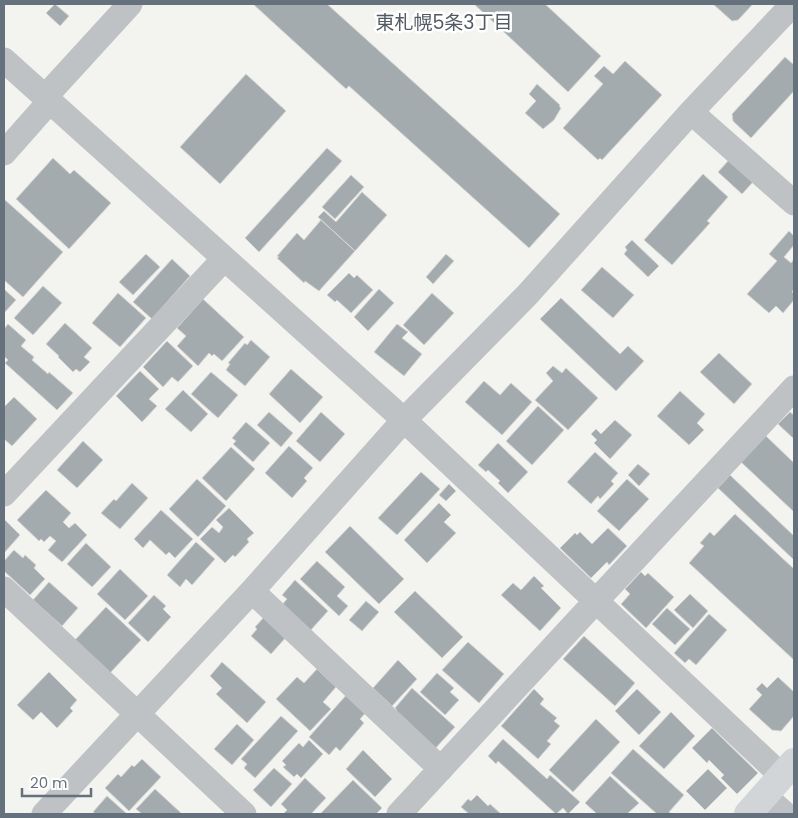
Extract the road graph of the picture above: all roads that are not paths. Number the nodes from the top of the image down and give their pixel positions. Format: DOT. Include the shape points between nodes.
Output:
graph roads {
  1 [pos="130,4"];
  2 [pos="793,4"];
  3 [pos="4,60"];
  4 [pos="47,99"];
  5 [pos="691,112"];
  6 [pos="4,153"];
  7 [pos="794,203"];
  8 [pos="224,259"];
  9 [pos="794,388"];
  10 [pos="404,420"];
  11 [pos="4,494"];
  12 [pos="4,589"];
  13 [pos="252,592"];
  14 [pos="596,601"];
  15 [pos="136,714"];
  16 [pos="441,769"];
  17 [pos="772,787"];
  18 [pos="44,814"];
  19 [pos="244,814"];
  20 [pos="398,814"];
  21 [pos="785,814"];
  1 -- 4 [label="street"];
  2 -- 5 [label="street"];
  3 -- 4 [label="street"];
  4 -- 6 [label="street"];
  4 -- 8 [label="street"];
  5 -- 7 [label="street"];
  5 -- 10 [label="street" via="528,294"];
  8 -- 10 [label="street"];
  8 -- 11 [label="street"];
  9 -- 14 [label="street"];
  10 -- 13 [label="street"];
  10 -- 14 [label="street"];
  12 -- 15 [label="street"];
  13 -- 15 [label="street"];
  13 -- 16 [label="street"];
  14 -- 16 [label="street"];
  14 -- 17 [label="street"];
  15 -- 18 [label="street"];
  15 -- 19 [label="street"];
  16 -- 20 [label="street"];
  17 -- 21 [label="street"];
}
